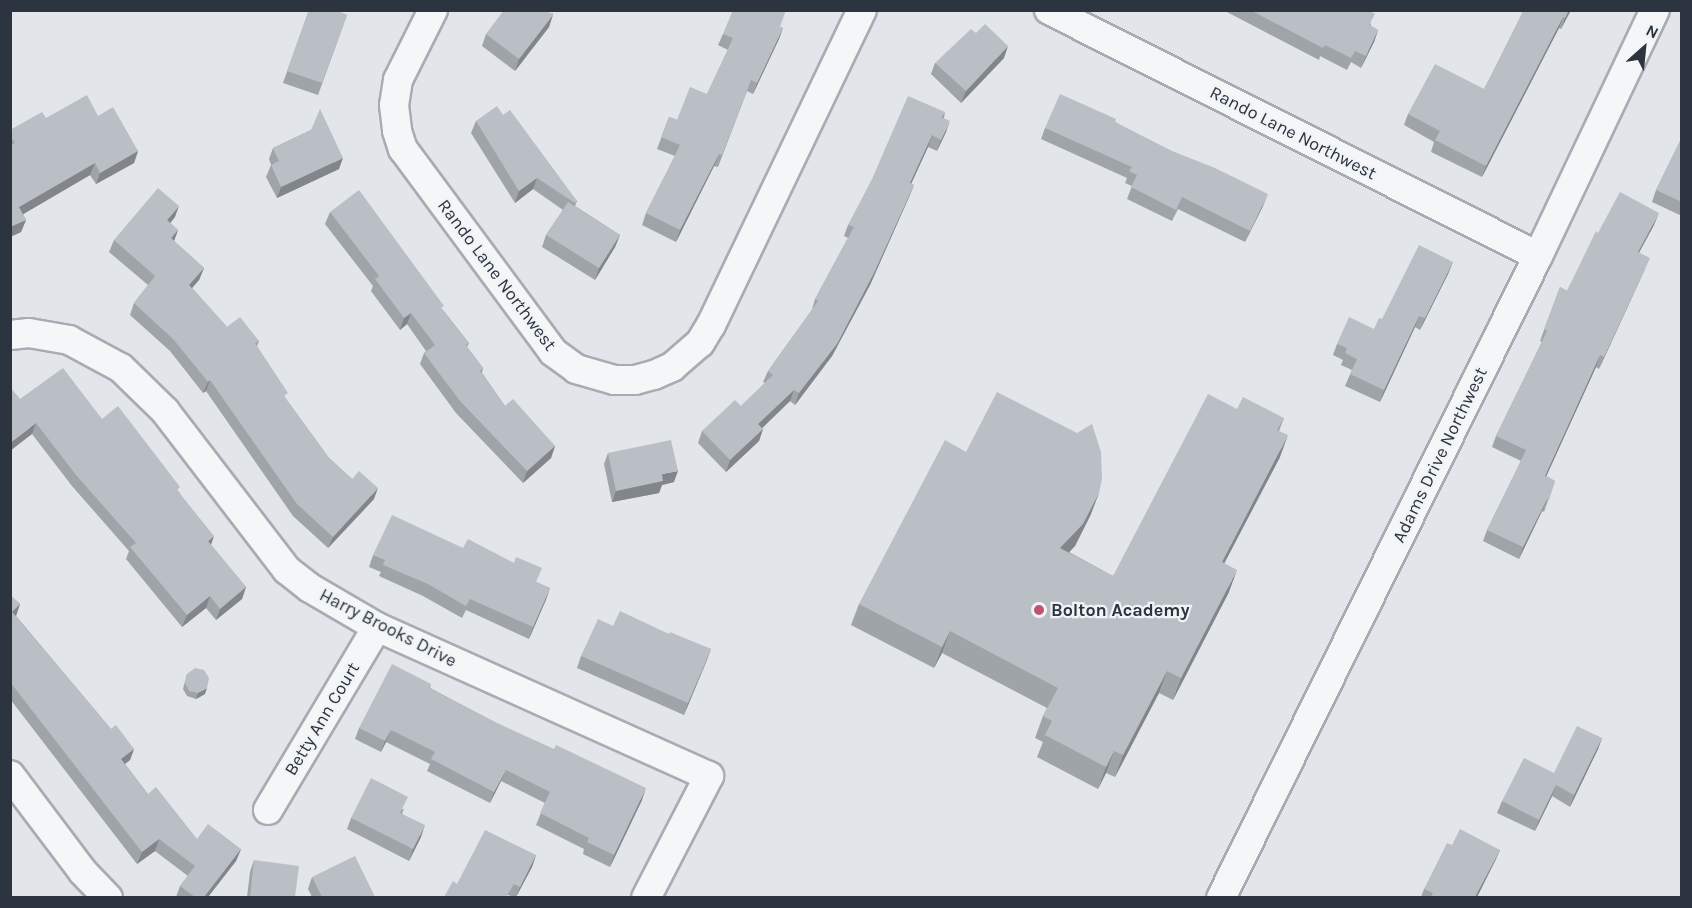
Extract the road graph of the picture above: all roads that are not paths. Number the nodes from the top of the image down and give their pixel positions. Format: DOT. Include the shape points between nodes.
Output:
graph roads {
  1 [pos="433,10"];
  2 [pos="862,10"];
  3 [pos="1048,10"];
  4 [pos="1655,10"];
  5 [pos="1538,256"];
  6 [pos="10,335"];
  7 [pos="377,627"];
  8 [pos="10,775"];
  9 [pos="268,810"];
  10 [pos="108,897"];
  11 [pos="646,897"];
  12 [pos="1221,897"];
  1 -- 2 [label="street, Rando Lane Northwest" via="398,80 394,105 402,149 553,352 576,369 614,380 634,380 663,371 700,343"];
  3 -- 5 [label="street, Rando Lane Northwest"];
  4 -- 5 [label="street, Adams Drive Northwest"];
  5 -- 12 [label="street, Adams Drive Northwest"];
  6 -- 7 [label="street, Harry Brooks Drive" via="29,333 69,340 121,368 165,411 286,570"];
  7 -- 9 [label="street, Betty Ann Court"];
  7 -- 11 [label="street, Harry Brooks Drive" via="709,776"];
  8 -- 10 [label="street" via="83,872"];
}
